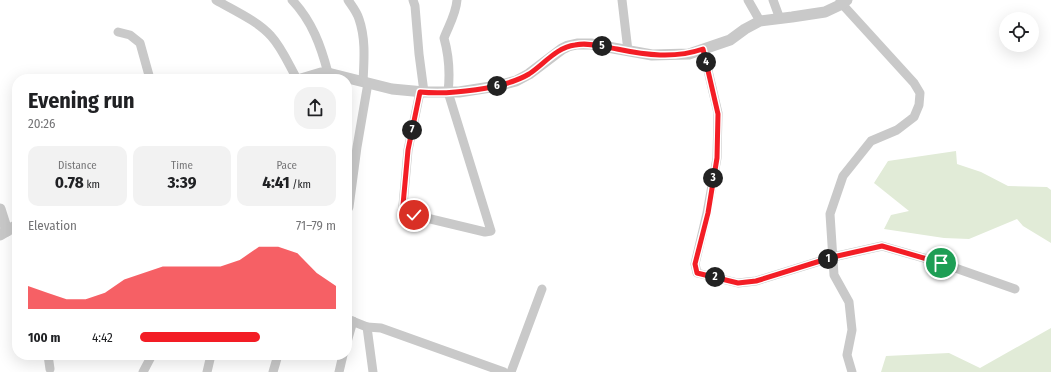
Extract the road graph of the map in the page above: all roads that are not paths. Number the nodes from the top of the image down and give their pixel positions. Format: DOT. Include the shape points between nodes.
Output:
graph roads {
  1 [pos="216,0"];
  2 [pos="292,0"];
  3 [pos="348,0"];
  4 [pos="413,0"];
  5 [pos="457,0"];
  6 [pos="622,0"];
  7 [pos="748,0"];
  8 [pos="773,0"];
  9 [pos="843,1"];
  10 [pos="780,19"];
  11 [pos="760,21"];
  12 [pos="118,32"];
  13 [pos="703,49"];
  14 [pos="628,51"];
  15 [pos="149,74"];
  16 [pos="295,74"];
  17 [pos="318,74"];
  18 [pos="328,74"];
  19 [pos="352,79"];
  20 [pos="366,82"];
  21 [pos="422,92"];
  22 [pos="448,92"];
  23 [pos="352,184"];
  24 [pos="0,209"];
  25 [pos="12,228"];
  26 [pos="3,233"];
  27 [pos="833,257"];
  28 [pos="1015,289"];
  29 [pos="542,290"];
  30 [pos="352,321"];
  31 [pos="367,327"];
  32 [pos="49,360"];
  33 [pos="149,360"];
  34 [pos="210,360"];
  35 [pos="277,360"];
  36 [pos="342,360"];
  37 [pos="50,369"];
  38 [pos="143,372"];
  39 [pos="207,372"];
  40 [pos="273,372"];
  41 [pos="338,372"];
  42 [pos="373,372"];
  43 [pos="504,372"];
  44 [pos="511,372"];
  45 [pos="852,372"];
  1 -- 16 [label="street" via="271,35"];
  2 -- 18 [label="street" via="312,27 322,49"];
  3 -- 20 [label="street" via="359,18 361,27"];
  4 -- 21 [label="street"];
  5 -- 22 [label="street" via="444,38 450,78"];
  6 -- 14 [label="street"];
  7 -- 11 [label="street"];
  8 -- 10 [label="street"];
  9 -- 10 [label="street" via="824,12"];
  9 -- 27 [label="street" via="920,93 914,117 897,130 871,141 843,176 830,214"];
  10 -- 11 [label="street"];
  11 -- 13 [label="street" via="730,40"];
  12 -- 15 [label="street" via="130,35 140,43"];
  13 -- 14 [label="street" via="689,54 652,55"];
  13 -- 27 [label="street" via="718,114 717,158 708,213 695,264 697,273 738,283 756,281"];
  14 -- 22 [label="street" via="591,44 568,46 516,81"];
  17 -- 18 [label="street"];
  19 -- 20 [label="street"];
  20 -- 21 [label="street" via="392,89"];
  20 -- 23 [label="street"];
  21 -- 22 [label="street"];
  21 -- 22 [label="street" via="408,150 404,211 485,232 491,231"];
  24 -- 26 [label="street"];
  25 -- 26 [label="street"];
  27 -- 28 [label="street" via="882,246"];
  27 -- 45 [label="street" via="834,275 849,302 852,330 847,355"];
  29 -- 44 [label="street"];
  30 -- 31 [label="street"];
  31 -- 42 [label="street"];
  31 -- 43 [label="street" via="381,328"];
  32 -- 37 [label="street"];
  33 -- 38 [label="street"];
  34 -- 39 [label="street"];
  35 -- 40 [label="street"];
  36 -- 41 [label="street"];
}
